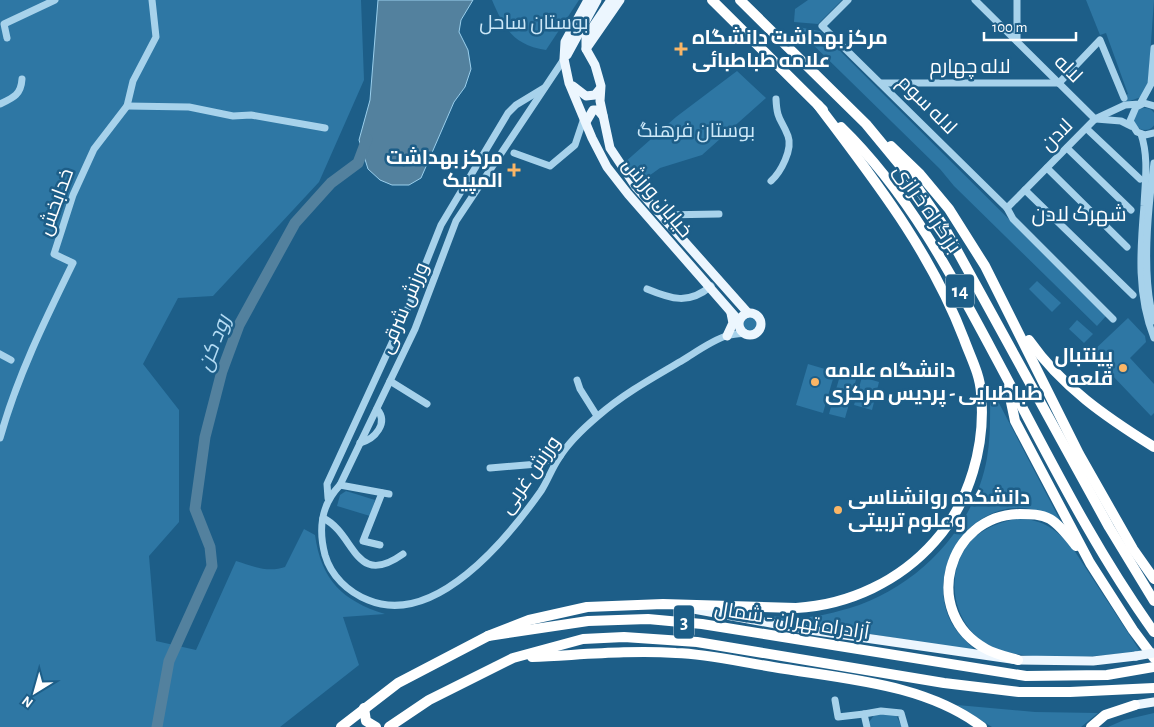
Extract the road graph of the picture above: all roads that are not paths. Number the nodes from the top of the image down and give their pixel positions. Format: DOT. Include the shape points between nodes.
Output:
graph roads {
  1 [pos="55,0"];
  2 [pos="152,0"];
  3 [pos="588,0"];
  4 [pos="597,0"];
  5 [pos="611,0"];
  6 [pos="620,0"];
  7 [pos="712,0"];
  8 [pos="740,0"];
  9 [pos="848,0"];
  10 [pos="975,0"];
  11 [pos="1017,0"];
  12 [pos="7,38"];
  13 [pos="1017,41"];
  14 [pos="1154,48"];
  15 [pos="586,49"];
  16 [pos="564,59"];
  17 [pos="22,79"];
  18 [pos="569,83"];
  19 [pos="882,83"];
  20 [pos="1059,83"];
  21 [pos="601,86"];
  22 [pos="546,87"];
  23 [pos="1124,98"];
  24 [pos="776,99"];
  25 [pos="0,104"];
  26 [pos="1140,104"];
  27 [pos="818,105"];
  28 [pos="127,106"];
  29 [pos="1154,106"];
  30 [pos="603,116"];
  31 [pos="1095,119"];
  32 [pos="585,120"];
  33 [pos="866,124"];
  34 [pos="1131,126"];
  35 [pos="325,128"];
  36 [pos="1087,129"];
  37 [pos="1154,132"];
  38 [pos="1141,134"];
  39 [pos="1067,148"];
  40 [pos="514,153"];
  41 [pos="1154,166"];
  42 [pos="1047,168"];
  43 [pos="1140,179"];
  44 [pos="771,182"];
  45 [pos="1025,190"];
  46 [pos="1153,190"];
  47 [pos="1007,208"];
  48 [pos="1132,210"];
  49 [pos="718,214"];
  50 [pos="662,215"];
  51 [pos="1127,247"];
  52 [pos="710,286"];
  53 [pos="647,289"];
  54 [pos="1133,295"];
  55 [pos="1005,306"];
  56 [pos="730,308"];
  57 [pos="748,313"];
  58 [pos="1113,319"];
  59 [pos="740,321"];
  60 [pos="1154,321"];
  61 [pos="745,333"];
  62 [pos="726,336"];
  63 [pos="1154,338"];
  64 [pos="0,354"];
  65 [pos="11,360"];
  66 [pos="1006,377"];
  67 [pos="577,380"];
  68 [pos="390,381"];
  69 [pos="427,404"];
  70 [pos="377,409"];
  71 [pos="597,416"];
  72 [pos="1129,432"];
  73 [pos="0,438"];
  74 [pos="360,443"];
  75 [pos="1154,443"];
  76 [pos="1154,447"];
  77 [pos="560,455"];
  78 [pos="490,468"];
  79 [pos="340,485"];
  80 [pos="328,498"];
  81 [pos="323,518"];
  82 [pos="380,545"];
  83 [pos="403,554"];
  84 [pos="1090,563"];
  85 [pos="1154,579"];
  86 [pos="341,582"];
  87 [pos="1154,600"];
  88 [pos="663,604"];
  89 [pos="1154,632"];
  90 [pos="488,636"];
  91 [pos="1154,653"];
  92 [pos="513,658"];
  93 [pos="1154,658"];
  94 [pos="1018,660"];
  95 [pos="1149,668"];
  96 [pos="1154,688"];
  97 [pos="835,700"];
  98 [pos="1154,702"];
  99 [pos="1135,705"];
  100 [pos="364,708"];
  101 [pos="864,714"];
  102 [pos="341,727"];
  103 [pos="376,727"];
  104 [pos="389,727"];
  105 [pos="868,727"];
  106 [pos="905,727"];
  107 [pos="982,727"];
  108 [pos="1091,727"];
  1 -- 12 [label="street" via="4,24"];
  2 -- 28 [label="street, خدابخش" via="156,37 133,81"];
  3 -- 16 [label="main road" via="565,42"];
  4 -- 16 [label="main road"];
  5 -- 15 [label="main road" via="586,37"];
  6 -- 15 [label="main road"];
  7 -- 27 [label="highway, بزرگراه خرازی / 14"];
  8 -- 33 [label="highway, بزرگراه خرازی / 14"];
  9 -- 19 [label="street, لاله سوم" via="822,26"];
  10 -- 13 [label="street, لاله"];
  11 -- 13 [label="street"];
  13 -- 20 [label="street, لاله"];
  14 -- 26 [label="street" via="1151,84"];
  15 -- 21 [label="main road, خیابان ورزش"];
  16 -- 18 [label="main road, خیابان ورزش"];
  16 -- 22 [label="street, ورزش شرقی"];
  17 -- 25 [label="street" via="18,95"];
  18 -- 21 [label="main road" via="586,96 599,93"];
  18 -- 32 [label="main road, خیابان ورزش"];
  19 -- 20 [label="street, لاله چهارم"];
  19 -- 47 [label="street, لاله سوم"];
  20 -- 23 [label="street" via="1100,40"];
  20 -- 31 [label="street, لاله"];
  21 -- 30 [label="main road, خیابان ورزش"];
  22 -- 68 [label="street, ورزش شرقی" via="456,221 431,291"];
  22 -- 80 [label="street" via="508,113 441,225 408,308 327,484"];
  24 -- 44 [label="street" via="776,116 788,136 789,146"];
  26 -- 29 [label="street"];
  26 -- 31 [label="street, لادن" via="1125,105"];
  26 -- 34 [label="street" via="1130,115"];
  27 -- 66 [label="highway, بزرگراه خرازی / 14" via="858,144 912,212 947,268"];
  27 -- 88 [label="highway" via="892,204 928,260 956,317 981,392 977,458 968,485 944,531 926,552 901,572 862,594 805,607"];
  28 -- 35 [label="street" via="189,107"];
  28 -- 73 [label="street, خدابخش" via="94,149 74,195 54,254 73,263 37,338"];
  30 -- 32 [label="main road" via="598,110 593,110"];
  30 -- 50 [label="main road, خیابان ورزش" via="608,142 618,162"];
  31 -- 34 [label="street" via="1121,121"];
  31 -- 36 [label="street, لادن"];
  32 -- 40 [label="street" via="575,145 550,166"];
  32 -- 52 [label="main road, خیابان ورزش" via="607,167"];
  33 -- 55 [label="highway" via="919,173 949,208"];
  33 -- 87 [label="highway, بزرگراه خرازی / 14" via="943,225 1104,519"];
  34 -- 38 [label="street"];
  36 -- 39 [label="street, لادن"];
  36 -- 43 [label="street"];
  37 -- 38 [label="street"];
  38 -- 63 [label="street" via="1146,154 1140,244 1141,287"];
  39 -- 42 [label="street, لادن"];
  39 -- 48 [label="street"];
  41 -- 46 [label="street"];
  42 -- 45 [label="street, لادن"];
  42 -- 51 [label="street"];
  45 -- 47 [label="street, لادن"];
  45 -- 54 [label="street"];
  46 -- 60 [label="street" via="1147,261"];
  47 -- 58 [label="street, لاله سوم" via="1013,219"];
  49 -- 50 [label="street"];
  50 -- 57 [label="main road, خیابان ورزش"];
  52 -- 53 [label="street" via="702,294 684,300 667,298"];
  52 -- 56 [label="main road, خیابان ورزش"];
  55 -- 72 [label="highway" via="1068,387"];
  55 -- 85 [label="highway" via="1079,454 1133,549"];
  56 -- 59 [label="main road, خیابان ورزش"];
  56 -- 62 [label="main road" via="733,323"];
  57 -- 59 [label="main road"];
  57 -- 61 [label="main road" via="758,316 761,325 755,334"];
  59 -- 61 [label="main road" via="740,328"];
  61 -- 62 [label="street, ورزش غربی"];
  62 -- 71 [label="street, ورزش غربی" via="640,385"];
  64 -- 65 [label="street"];
  66 -- 84 [label="highway" via="1015,421"];
  66 -- 89 [label="highway, بزرگراه خرازی / 14" via="1116,576"];
  67 -- 71 [label="street"];
  68 -- 69 [label="street"];
  68 -- 70 [label="street, ورزش شرقی"];
  70 -- 74 [label="street, ورزش شرقی"];
  70 -- 74 [label="street" via="381,413 382,424 368,441"];
  71 -- 77 [label="street, ورزش غربی"];
  72 -- 75 [label="highway"];
  72 -- 76 [label="highway"];
  74 -- 79 [label="street, ورزش شرقی"];
  77 -- 78 [label="street" via="538,464"];
  77 -- 86 [label="street, ورزش غربی" via="541,490 512,528 459,579 433,597 408,605 387,605 355,594"];
  79 -- 80 [label="street, ورزش شرقی"];
  79 -- 82 [label="street" via="385,493 363,541"];
  80 -- 81 [label="street, ورزش شرقی"];
  81 -- 83 [label="street" via="337,527 363,561 384,566"];
  81 -- 86 [label="street, ورزش شرقی" via="322,543 327,563"];
  84 -- 93 [label="highway"];
  84 -- 94 [label="highway" via="1050,519 1033,514 1007,514 970,532 952,563 948,582 949,602 959,624 973,640 986,649"];
  88 -- 90 [label="highway" via="586,606 529,620"];
  88 -- 94 [label="main road" via="803,629"];
  90 -- 95 [label="highway, آزادراه تهران - شمال / 3" via="588,621 648,619 702,624 1026,676 1107,675"];
  90 -- 100 [label="highway, آزادراه تهران - شمال / 3" via="398,683"];
  91 -- 94 [label="main road, bridge" via="1093,661"];
  92 -- 96 [label="highway, آزادراه تهران - شمال / 3" via="583,639 624,637 697,642 944,683 1019,692"];
  92 -- 104 [label="highway, آزادراه تهران - شمال / 3" via="428,700"];
  92 -- 107 [label="highway" via="620,653 688,654 877,684 942,703"];
  97 -- 101 [label="street" via="838,717"];
  98 -- 99 [label="main road"];
  99 -- 108 [label="highway" via="1105,715"];
  100 -- 102 [label="highway, آزادراه تهران - شمال / 3"];
  100 -- 103 [label="highway" via="366,721"];
  101 -- 105 [label="street"];
  101 -- 106 [label="street" via="897,711 901,713"];
}
